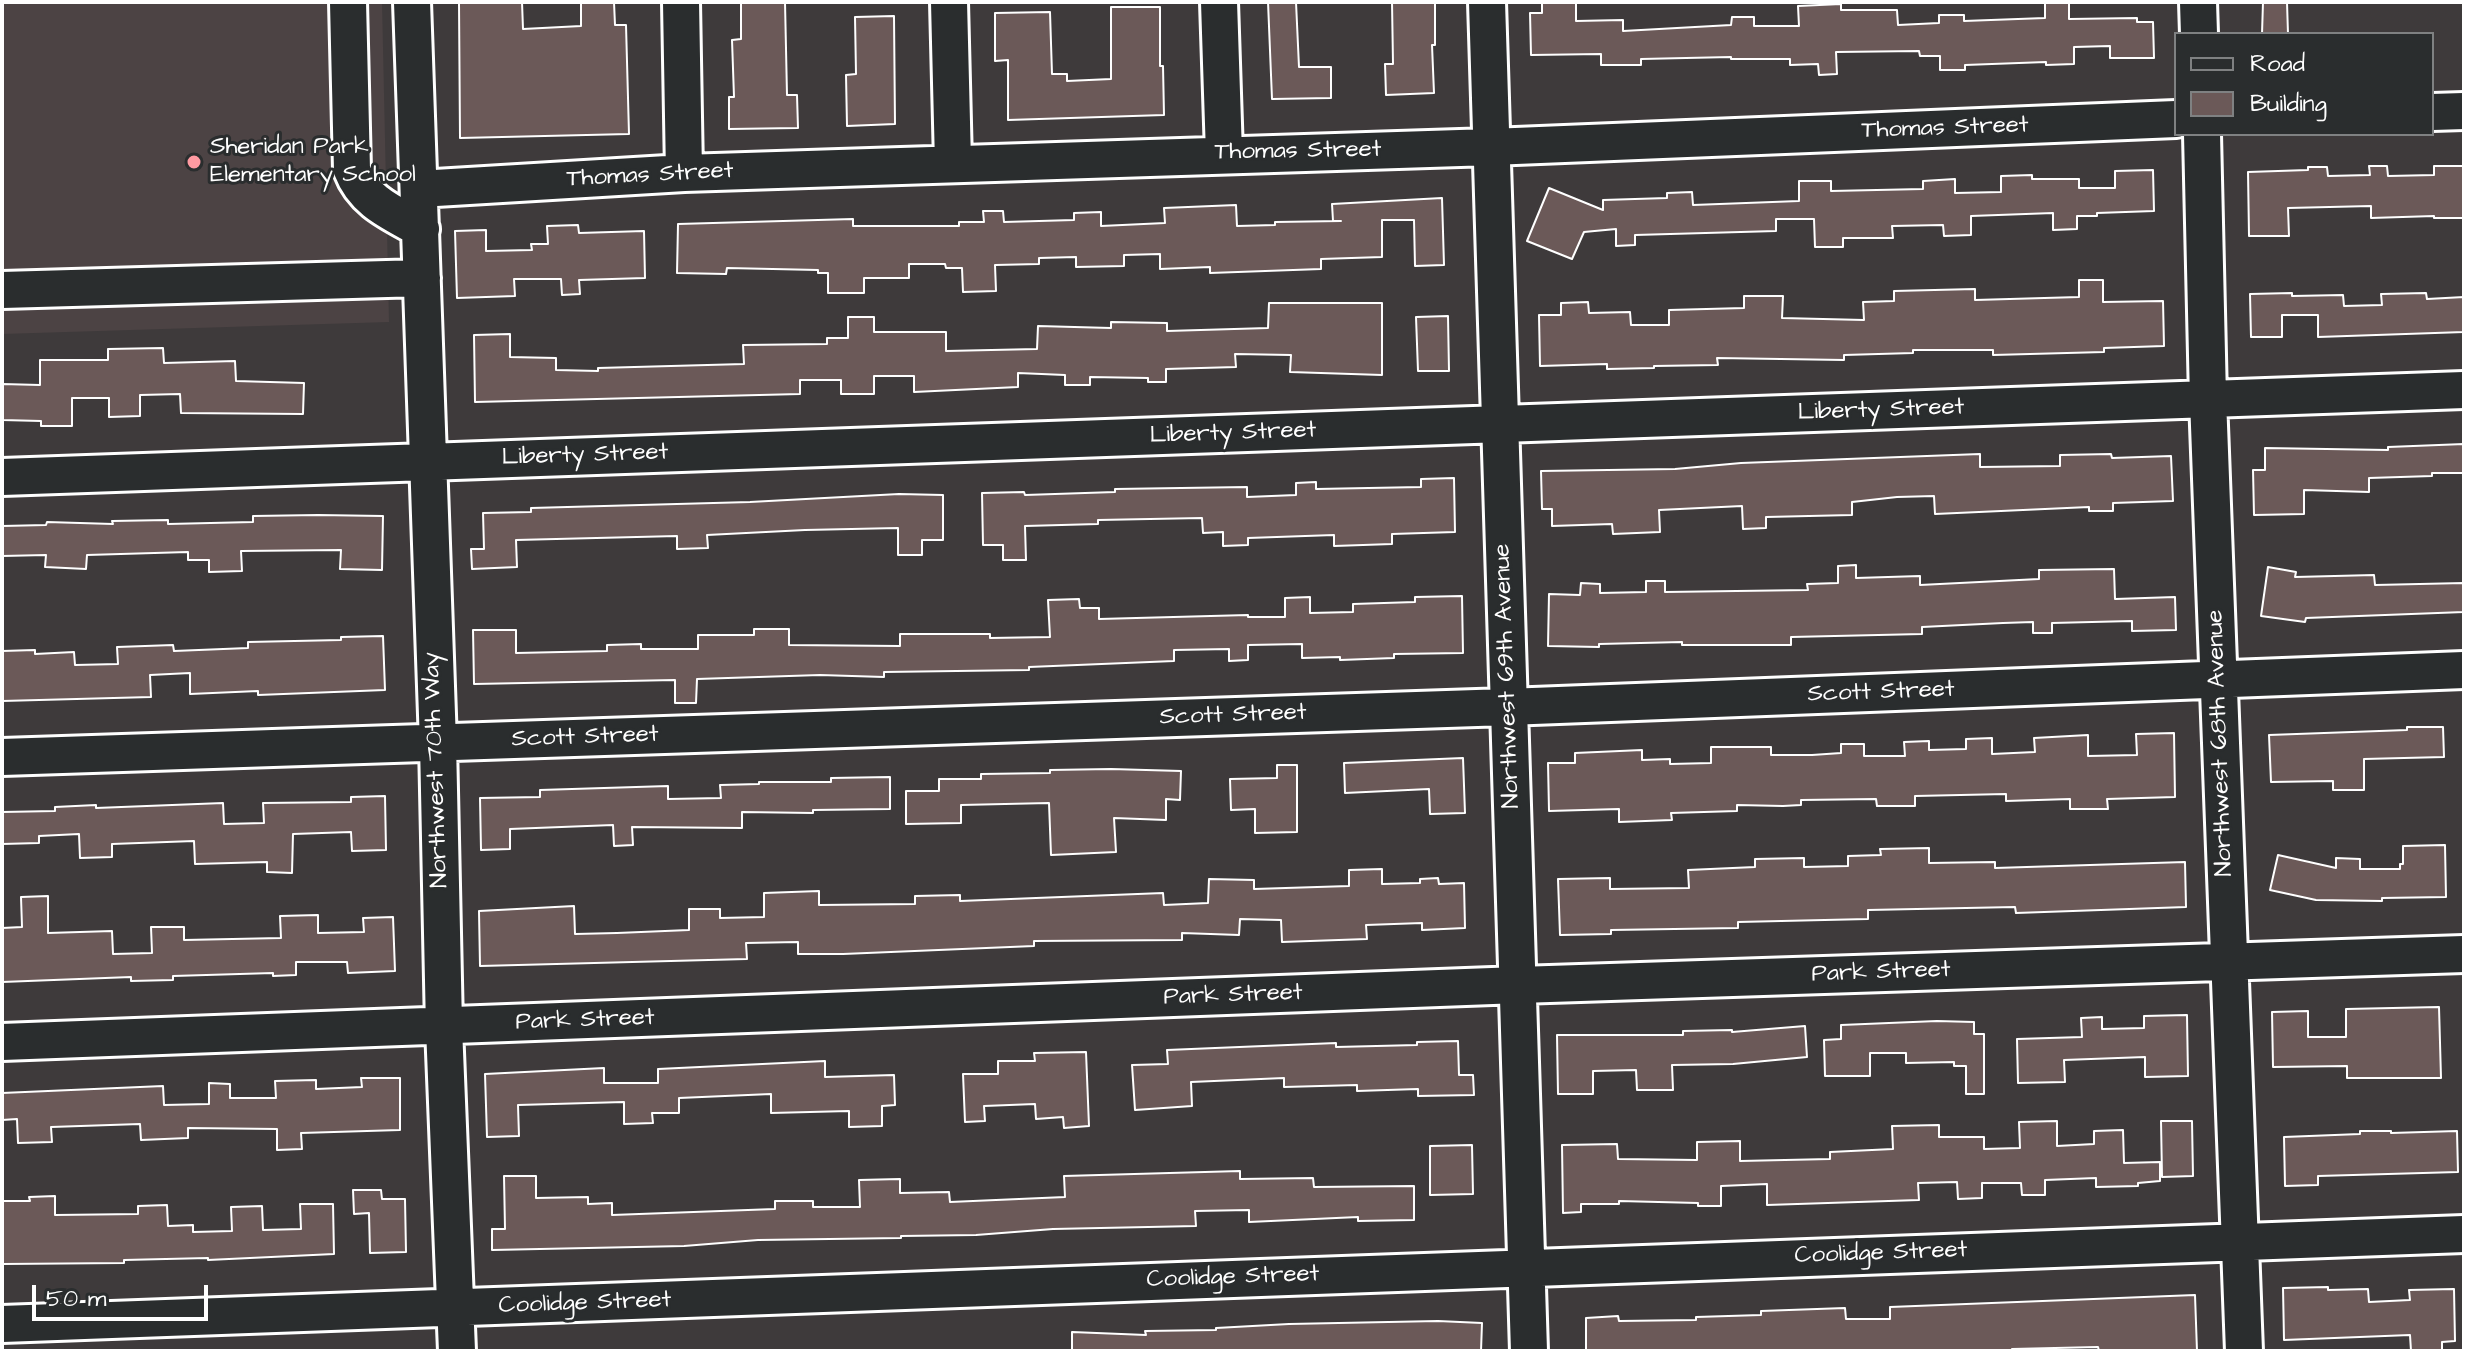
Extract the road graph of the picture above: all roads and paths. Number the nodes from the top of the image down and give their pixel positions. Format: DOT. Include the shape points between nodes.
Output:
graph roads {
  1 [pos="348,2"];
  2 [pos="412,2"];
  3 [pos="681,2"];
  4 [pos="949,2"];
  5 [pos="1219,2"];
  6 [pos="1487,2"];
  7 [pos="2198,2"];
  8 [pos="2199,32"];
  9 [pos="2464,111"];
  10 [pos="2434,112"];
  11 [pos="2174,119"];
  12 [pos="2202,136"];
  13 [pos="1491,147"];
  14 [pos="1224,154"];
  15 [pos="953,163"];
  16 [pos="684,173"];
  17 [pos="419,189"];
  18 [pos="421,229"];
  19 [pos="422,278"];
  20 [pos="2,290"];
  21 [pos="2464,390"];
  22 [pos="2208,399"];
  23 [pos="1502,426"];
  24 [pos="428,462"];
  25 [pos="2,477"];
  26 [pos="2464,670"];
  27 [pos="2218,679"];
  28 [pos="1507,707"];
  29 [pos="438,743"];
  30 [pos="2,757"];
  31 [pos="2464,954"];
  32 [pos="2231,962"];
  33 [pos="1519,985"];
  34 [pos="444,1027"];
  35 [pos="2,1042"];
  36 [pos="2464,1234"];
  37 [pos="2240,1241"];
  38 [pos="1526,1267"];
  39 [pos="455,1309"];
  40 [pos="2,1324"];
  41 [pos="457,1351"];
  42 [pos="1529,1351"];
  43 [pos="2244,1351"];
  1 -- 18 [label="street" via="352,170 369,199"];
  2 -- 17 [label="street, Northwest 70th Way"];
  3 -- 16 [label="street"];
  4 -- 15 [label="street"];
  5 -- 14 [label="street"];
  6 -- 13 [label="street, Northwest 69th Avenue"];
  7 -- 8 [label="street"];
  9 -- 10 [label="street"];
  11 -- 13 [label="street, Thomas Street"];
  12 -- 22 [label="street, Northwest 68th Avenue"];
  13 -- 14 [label="street, Thomas Street"];
  13 -- 23 [label="street, Northwest 69th Avenue"];
  14 -- 15 [label="street, Thomas Street"];
  15 -- 16 [label="street, Thomas Street"];
  16 -- 17 [label="street, Thomas Street"];
  17 -- 18 [label="street, Northwest 70th Way"];
  18 -- 19 [label="street, Northwest 70th Way"];
  19 -- 20 [label="street"];
  19 -- 24 [label="street, Northwest 70th Way"];
  21 -- 22 [label="street, Liberty Street"];
  22 -- 23 [label="street, Liberty Street"];
  22 -- 27 [label="street, Northwest 68th Avenue"];
  23 -- 24 [label="street, Liberty Street"];
  23 -- 28 [label="street, Northwest 69th Avenue"];
  24 -- 25 [label="street, Liberty Street"];
  24 -- 29 [label="street, Northwest 70th Way"];
  26 -- 27 [label="street, Scott Street"];
  27 -- 28 [label="street, Scott Street"];
  27 -- 32 [label="street, Northwest 68th Avenue"];
  28 -- 29 [label="street, Scott Street"];
  28 -- 33 [label="street, Northwest 69th Avenue"];
  29 -- 30 [label="street, Scott Street"];
  29 -- 34 [label="street, Northwest 70th Way"];
  31 -- 32 [label="street, Park Street"];
  32 -- 33 [label="street, Park Street"];
  32 -- 37 [label="street, Northwest 68th Avenue"];
  33 -- 34 [label="street, Park Street"];
  33 -- 38 [label="street, Northwest 69th Avenue"];
  34 -- 35 [label="street, Park Street"];
  34 -- 39 [label="street, Northwest 70th Way"];
  36 -- 37 [label="street, Coolidge Street"];
  37 -- 38 [label="street, Coolidge Street"];
  37 -- 43 [label="street, Northwest 68th Avenue"];
  38 -- 39 [label="street, Coolidge Street"];
  38 -- 42 [label="street, Northwest 69th Avenue"];
  39 -- 40 [label="street, Coolidge Street"];
  39 -- 41 [label="street, Northwest 70th Way"];
}
